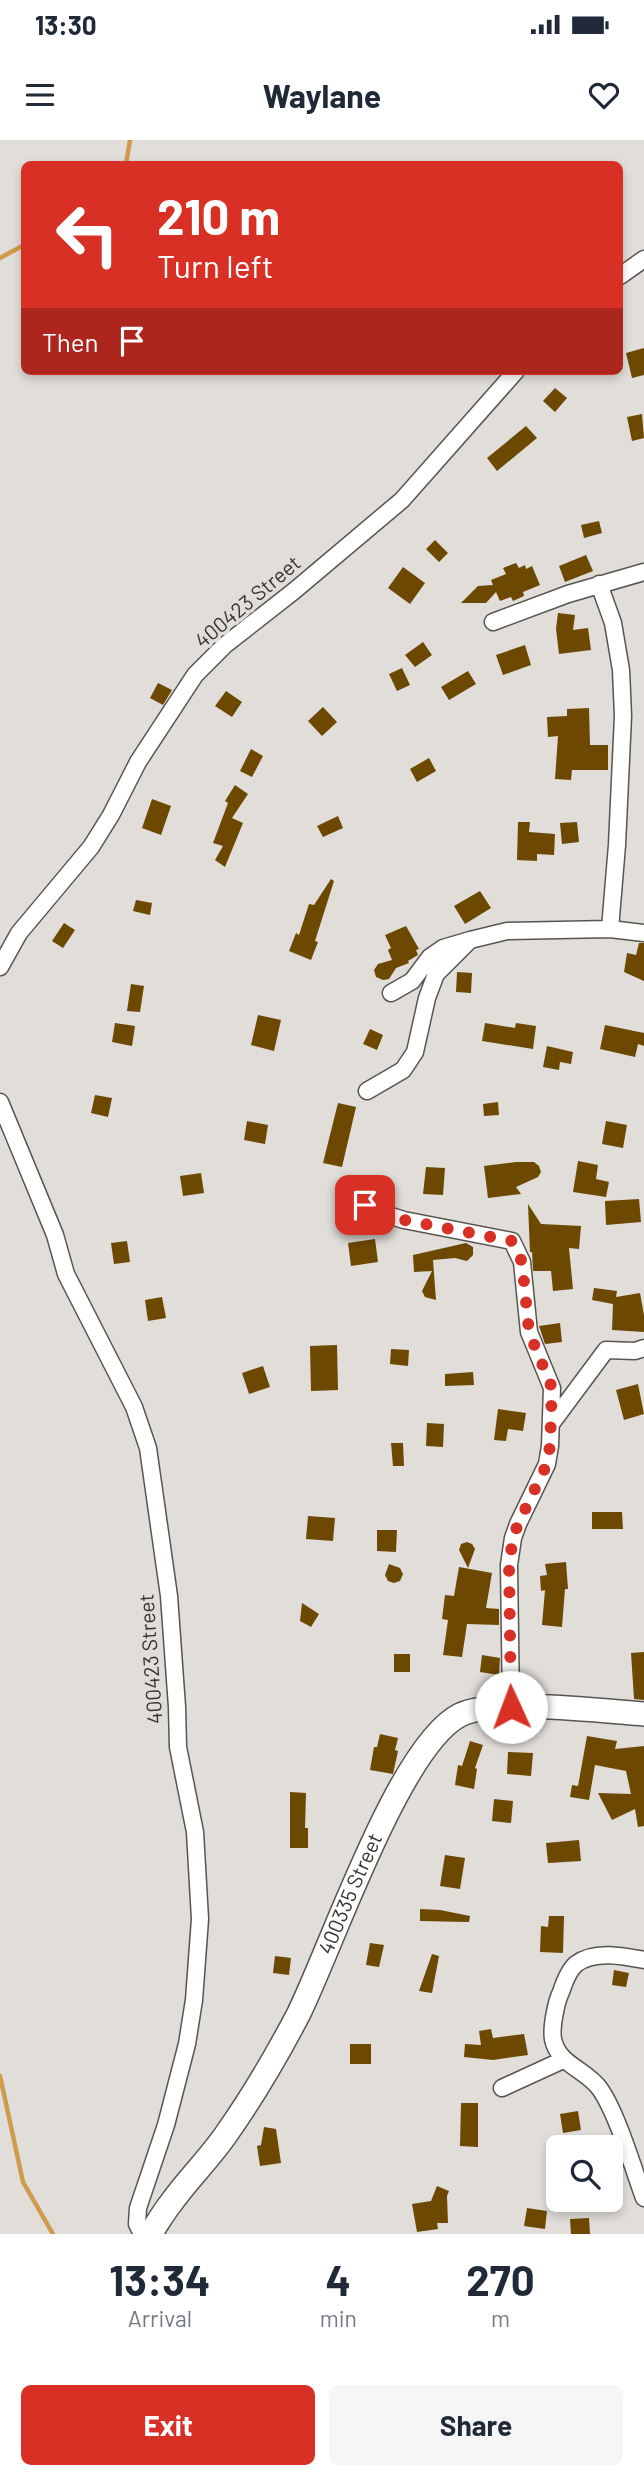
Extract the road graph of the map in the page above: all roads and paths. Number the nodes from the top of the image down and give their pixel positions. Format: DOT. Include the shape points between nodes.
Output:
graph roads {
  1 [pos="644,259"];
  2 [pos="623,274"];
  3 [pos="512,375"];
  4 [pos="644,572"];
  5 [pos="599,584"];
  6 [pos="493,622"];
  7 [pos="610,929"];
  8 [pos="644,933"];
  9 [pos="470,940"];
  10 [pos="0,967"];
  11 [pos="391,993"];
  12 [pos="367,1091"];
  13 [pos="0,1102"];
  14 [pos="351,1198"];
  15 [pos="644,1348"];
  16 [pos="551,1424"];
  17 [pos="511,1707"];
  18 [pos="644,1714"];
  19 [pos="644,1960"];
  20 [pos="563,2060"];
  21 [pos="502,2088"];
  22 [pos="644,2198"];
  23 [pos="142,2234"];
  24 [pos="150,2234"];
  1 -- 2 [label="street"];
  3 -- 10 [label="street, 400423 Street" via="402,500 225,645 195,675 138,762 91,847 19,933"];
  4 -- 5 [label="street"];
  5 -- 6 [label="street"];
  5 -- 7 [label="street" via="615,635 623,716"];
  7 -- 8 [label="street"];
  7 -- 9 [label="street" via="507,932"];
  9 -- 11 [label="street" via="443,948 412,981"];
  9 -- 12 [label="street" via="436,974 415,1052 403,1070"];
  13 -- 23 [label="street, 400423 Street" via="55,1235 66,1274 134,1407 148,1448 169,1596 178,1747 195,1832 200,1919 187,2045 138,2208"];
  14 -- 16 [label="street" via="404,1220 512,1241 522,1262 529,1332 552,1388"];
  15 -- 16 [label="street" via="606,1350"];
  16 -- 17 [label="street" via="547,1464 518,1524 509,1565"];
  17 -- 18 [label="street, 400335 Street"];
  17 -- 24 [label="street, 400335 Street" via="481,1708 459,1715 418,1760 369,1851 298,2015 226,2135"];
  19 -- 20 [label="street" via="600,1957 575,1965 557,2001 553,2039"];
  20 -- 21 [label="street"];
  20 -- 22 [label="street" via="601,2090"];
}
